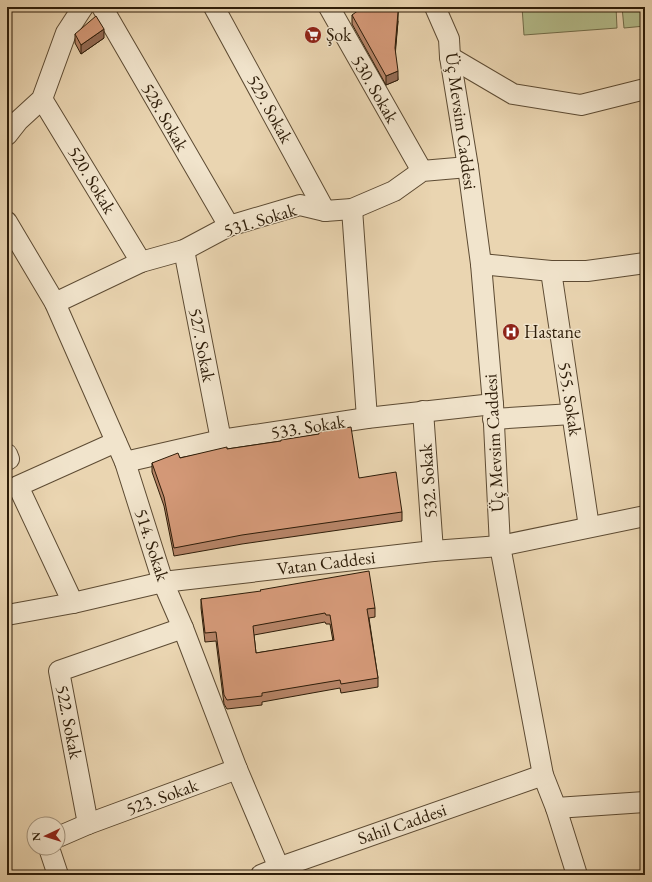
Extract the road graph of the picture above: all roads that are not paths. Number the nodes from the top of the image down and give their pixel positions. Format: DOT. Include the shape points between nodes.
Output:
graph roads {
  1 [pos="83,7"];
  2 [pos="102,7"];
  3 [pos="214,7"];
  4 [pos="328,7"];
  5 [pos="435,7"];
  6 [pos="450,57"];
  7 [pos="645,89"];
  8 [pos="42,99"];
  9 [pos="7,136"];
  10 [pos="468,167"];
  11 [pos="422,171"];
  12 [pos="352,209"];
  13 [pos="325,211"];
  14 [pos="7,222"];
  15 [pos="229,226"];
  16 [pos="184,250"];
  17 [pos="142,262"];
  18 [pos="645,263"];
  19 [pos="481,264"];
  20 [pos="550,271"];
  21 [pos="55,303"];
  22 [pos="424,411"];
  23 [pos="493,412"];
  24 [pos="572,414"];
  25 [pos="367,418"];
  26 [pos="221,440"];
  27 [pos="116,442"];
  28 [pos="125,462"];
  29 [pos="645,516"];
  30 [pos="589,527"];
  31 [pos="500,546"];
  32 [pos="433,551"];
  33 [pos="163,582"];
  34 [pos="73,603"];
  35 [pos="7,615"];
  36 [pos="183,628"];
  37 [pos="237,769"];
  38 [pos="543,775"];
  39 [pos="645,802"];
  40 [pos="556,808"];
  41 [pos="88,824"];
  42 [pos="66,834"];
  43 [pos="52,856"];
  44 [pos="274,873"];
  45 [pos="58,875"];
  46 [pos="577,875"];
  1 -- 8 [label="street" via="66,33"];
  2 -- 15 [label="street, 528. Sokak"];
  3 -- 13 [label="street, 529. Sokak"];
  4 -- 11 [label="street, 530. Sokak"];
  5 -- 6 [label="street, Üç Mevsim Caddesi" via="449,39"];
  6 -- 7 [label="street" via="513,94 566,103 581,105"];
  6 -- 10 [label="street, Üç Mevsim Caddesi"];
  8 -- 9 [label="street" via="18,121"];
  8 -- 17 [label="street, 520. Sokak"];
  10 -- 11 [label="street"];
  10 -- 19 [label="street, Üç Mevsim Caddesi"];
  11 -- 12 [label="street, 531. Sokak" via="394,191"];
  12 -- 13 [label="street, 531. Sokak"];
  12 -- 25 [label="street"];
  13 -- 15 [label="street, 531. Sokak" via="300,205"];
  14 -- 21 [label="street, 514. Sokak"];
  15 -- 16 [label="street, 531. Sokak"];
  16 -- 17 [label="street, 531. Sokak"];
  16 -- 26 [label="street, 527. Sokak"];
  17 -- 21 [label="street, 531. Sokak"];
  18 -- 20 [label="street" via="587,271"];
  19 -- 20 [label="street"];
  19 -- 23 [label="street, Üç Mevsim Caddesi"];
  20 -- 24 [label="street, 555. Sokak"];
  21 -- 27 [label="street, 514. Sokak"];
  22 -- 23 [label="street, 533. Sokak"];
  22 -- 25 [label="street, 533. Sokak"];
  22 -- 32 [label="street, 532. Sokak"];
  23 -- 24 [label="street, 533. Sokak"];
  23 -- 31 [label="street, Üç Mevsim Caddesi"];
  24 -- 30 [label="street, 555. Sokak"];
  25 -- 26 [label="street, 533. Sokak"];
  26 -- 28 [label="street, 533. Sokak"];
  27 -- 28 [label="street, 514. Sokak"];
  27 -- 34 [label="street" via="18,486"];
  28 -- 33 [label="street, 514. Sokak"];
  29 -- 30 [label="street, Vatan Caddesi"];
  30 -- 31 [label="street, Vatan Caddesi"];
  31 -- 32 [label="street, Vatan Caddesi"];
  31 -- 38 [label="street, Üç Mevsim Caddesi"];
  32 -- 33 [label="street, Vatan Caddesi"];
  33 -- 34 [label="street, Vatan Caddesi"];
  33 -- 36 [label="street, 514. Sokak"];
  34 -- 35 [label="street, Vatan Caddesi"];
  36 -- 37 [label="street, 514. Sokak"];
  36 -- 41 [label="street, 522. Sokak" via="59,671"];
  37 -- 41 [label="street, 523. Sokak"];
  37 -- 44 [label="street, 514. Sokak"];
  38 -- 40 [label="street, Üç Mevsim Caddesi"];
  38 -- 44 [label="street, Sahil Caddesi"];
  39 -- 40 [label="street"];
  40 -- 46 [label="street, Üç Mevsim Caddesi"];
  41 -- 42 [label="street"];
  43 -- 45 [label="street"];
}
